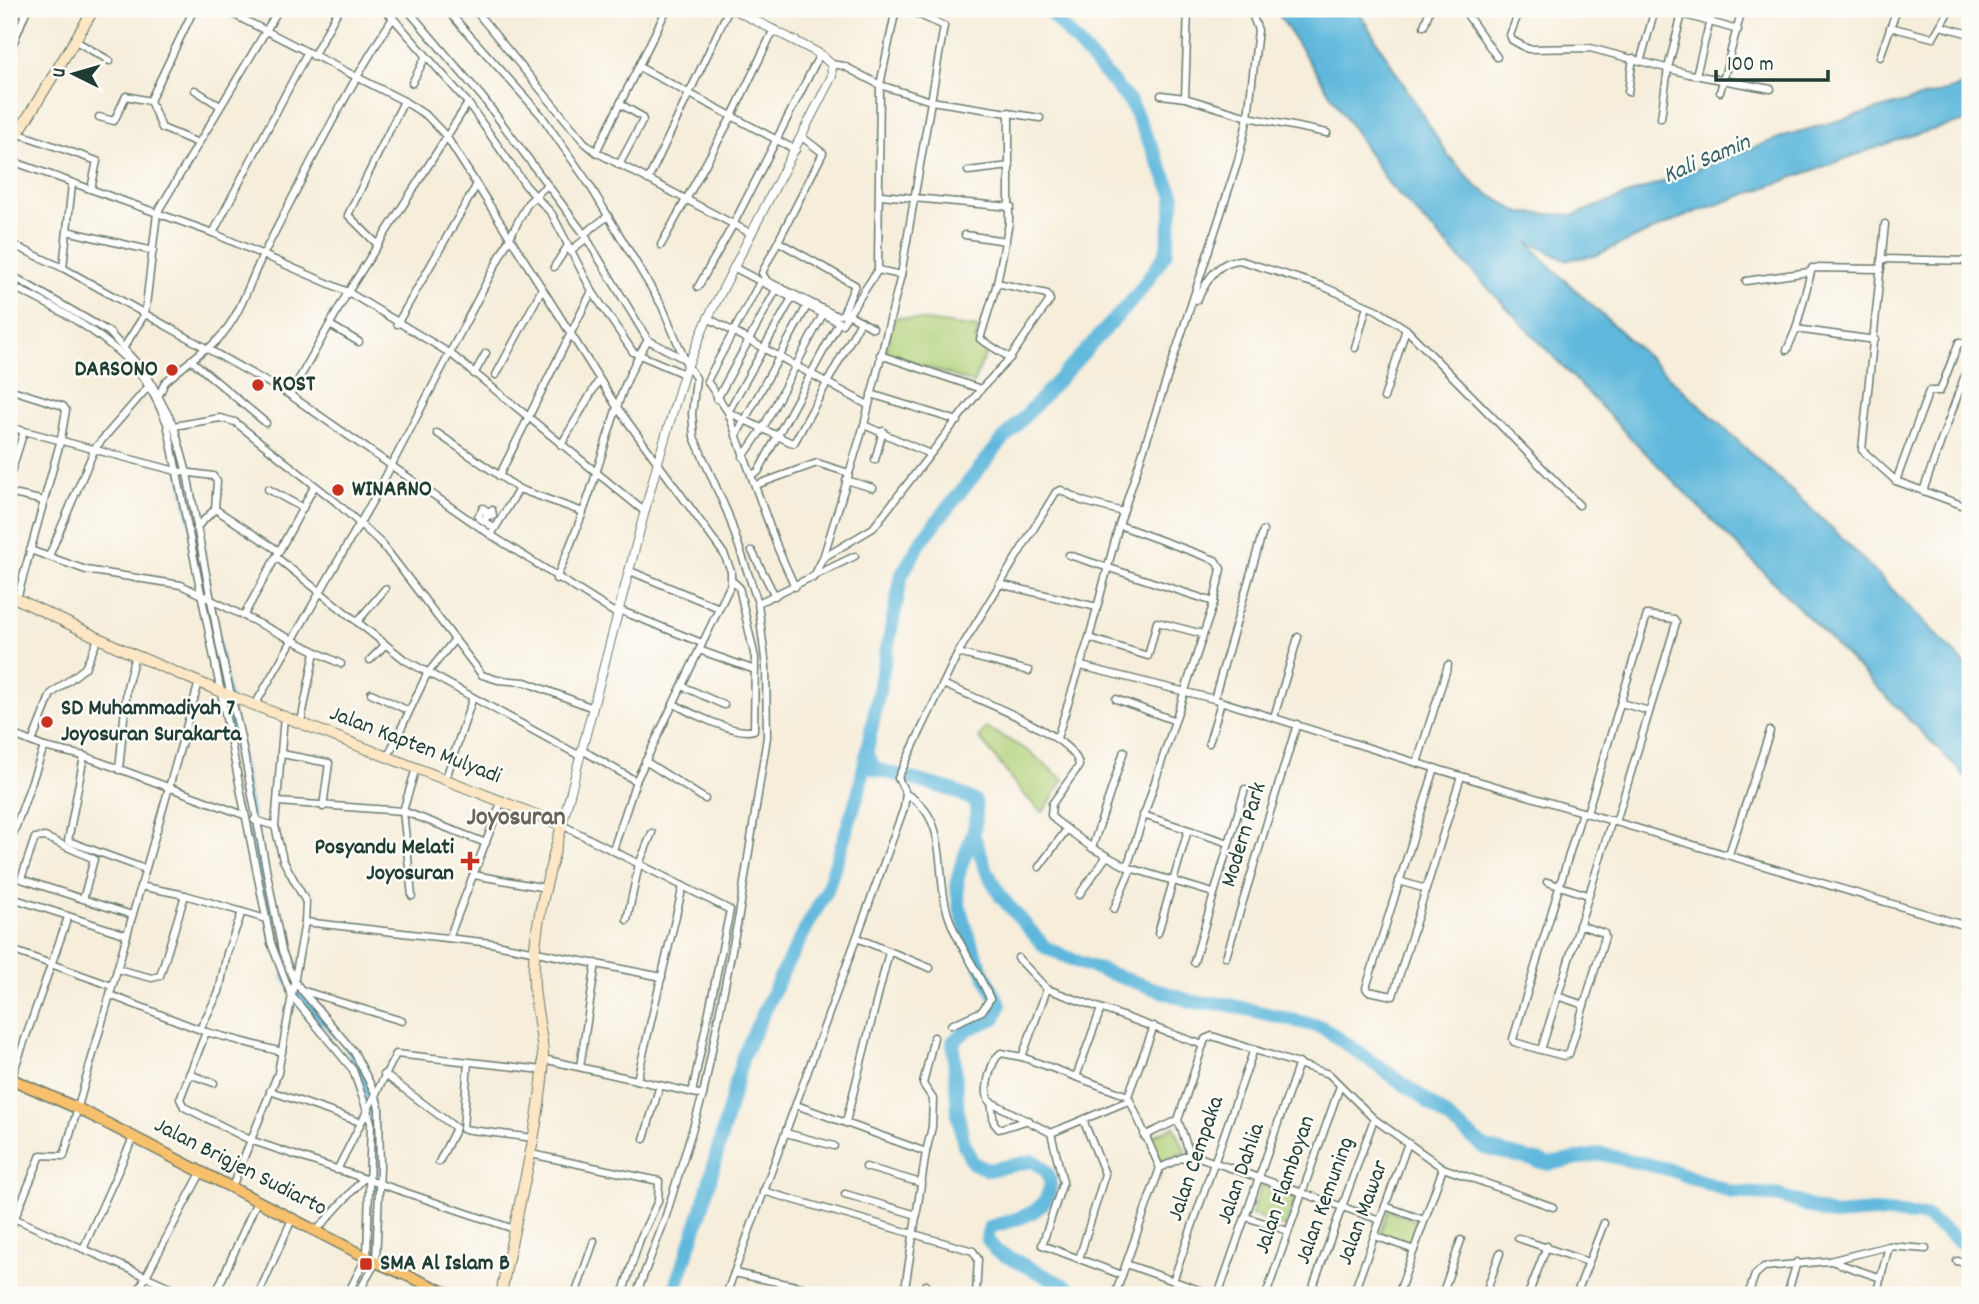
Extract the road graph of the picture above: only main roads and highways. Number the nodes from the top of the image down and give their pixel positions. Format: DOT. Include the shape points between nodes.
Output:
graph roads {
  1 [pos="94,9"];
  2 [pos="9,148"];
  3 [pos="13,596"];
  4 [pos="10,1078"];
  5 [pos="427,1290"];
  6 [pos="452,1295"];
  7 [pos="501,1295"];
  1 -- 2 [label="main road"];
  3 -- 7 [label="main road, Jalan Kapten Mulyadi" via="225,693 562,825 536,950 534,985 543,1065 534,1138"];
  4 -- 5 [label="main road, Jalan Brigjen Sudiarto" via="293,1217"];
  5 -- 6 [label="main road, Jalan Brigjen Sudiarto"];
}
